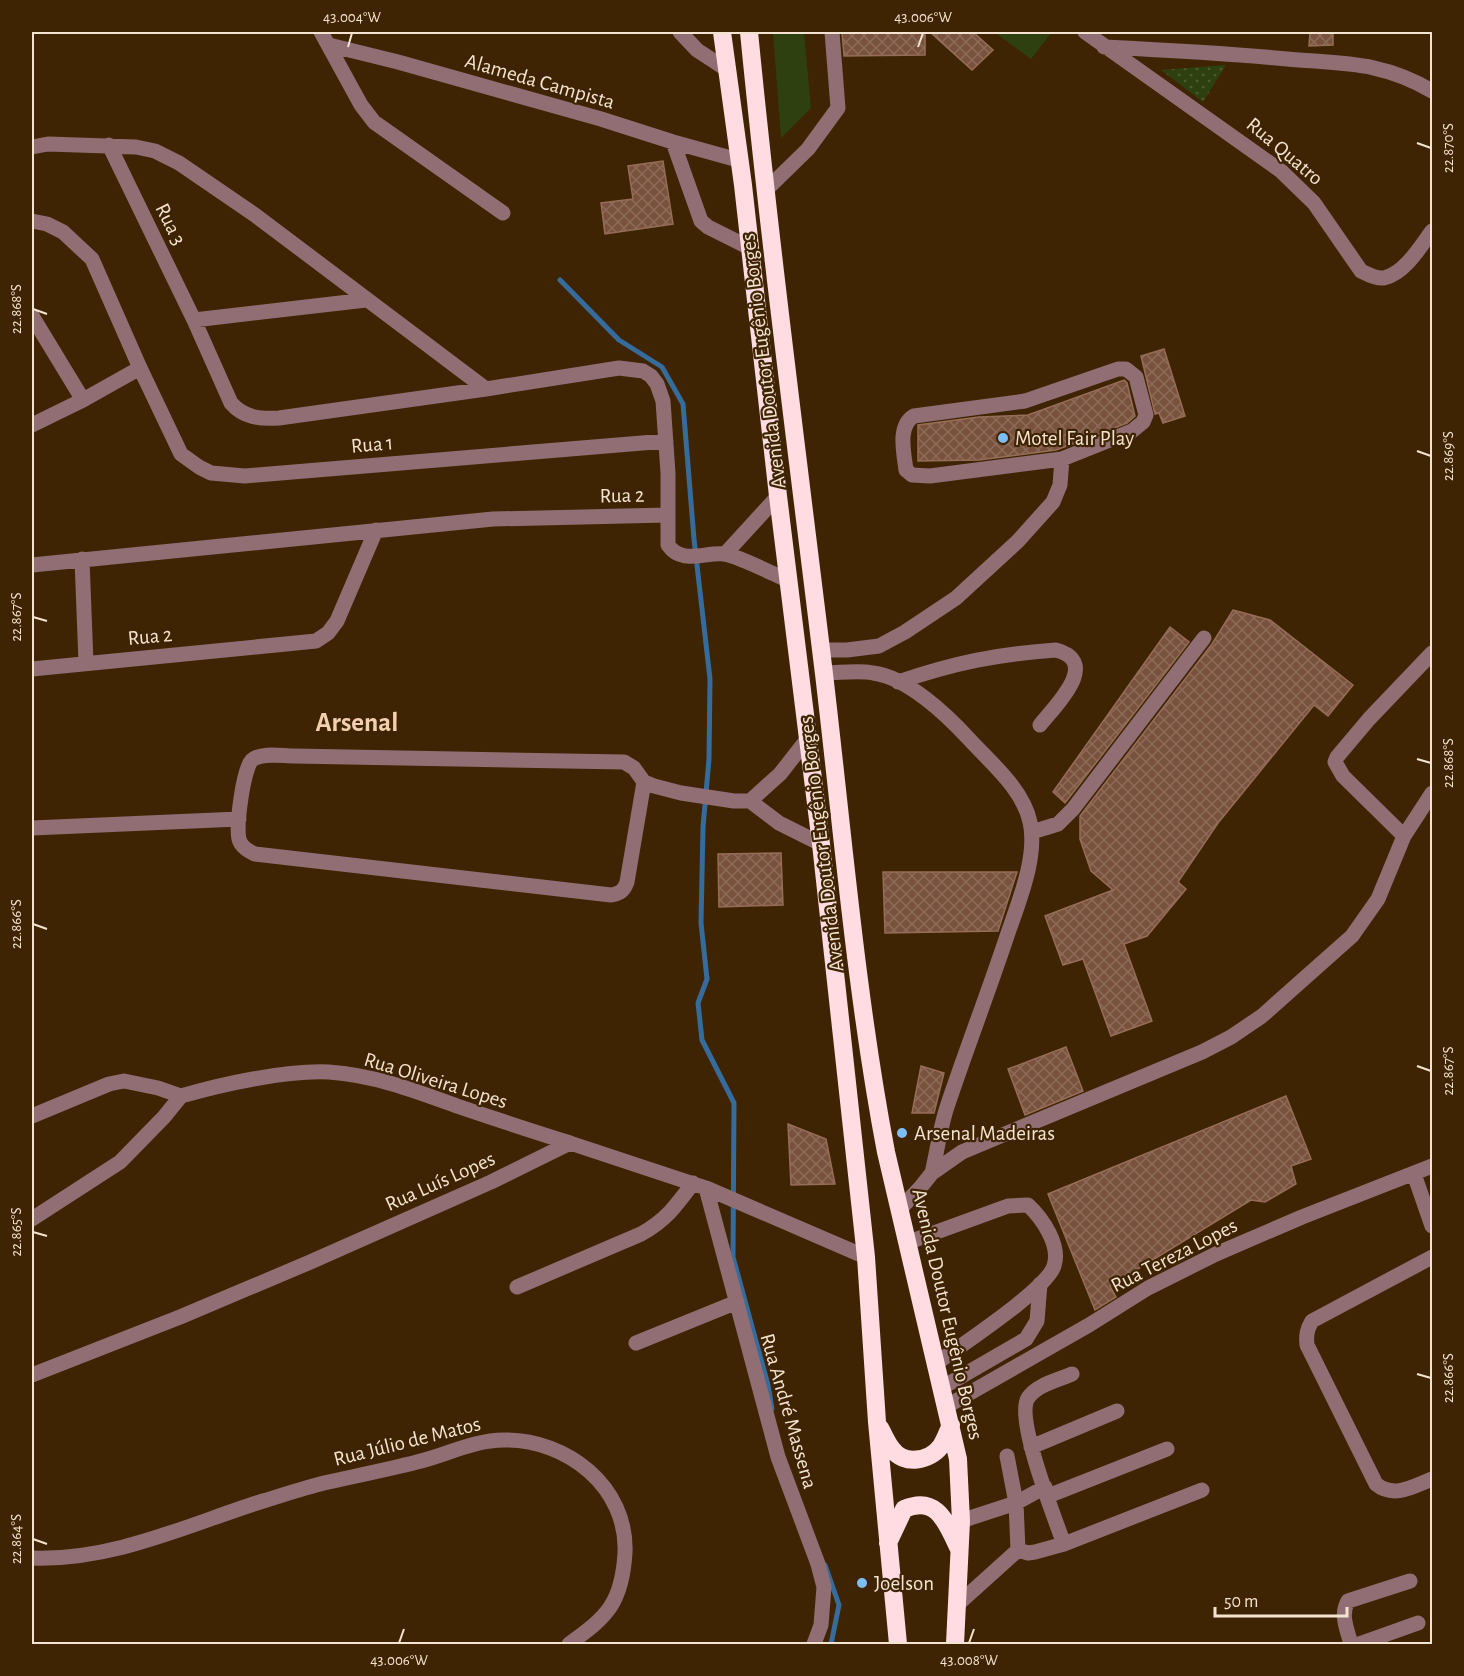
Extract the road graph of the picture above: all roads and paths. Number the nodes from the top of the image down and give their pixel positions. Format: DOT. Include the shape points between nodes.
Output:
graph roads {
  1 [pos="680,32"];
  2 [pos="722,32"];
  3 [pos="750,32"];
  4 [pos="832,32"];
  5 [pos="1084,32"];
  6 [pos="325,38"];
  7 [pos="1104,47"];
  8 [pos="726,69"];
  9 [pos="1432,91"];
  10 [pos="673,142"];
  11 [pos="110,145"];
  12 [pos="32,147"];
  13 [pos="738,160"];
  14 [pos="765,191"];
  15 [pos="503,213"];
  16 [pos="32,221"];
  17 [pos="1432,231"];
  18 [pos="750,248"];
  19 [pos="366,300"];
  20 [pos="32,316"];
  21 [pos="194,320"];
  22 [pos="140,368"];
  23 [pos="486,389"];
  24 [pos="83,400"];
  25 [pos="32,425"];
  26 [pos="666,441"];
  27 [pos="1062,459"];
  28 [pos="778,496"];
  29 [pos="668,515"];
  30 [pos="376,530"];
  31 [pos="726,554"];
  32 [pos="82,559"];
  33 [pos="32,565"];
  34 [pos="789,581"];
  35 [pos="1204,638"];
  36 [pos="821,650"];
  37 [pos="1432,653"];
  38 [pos="86,663"];
  39 [pos="32,669"];
  40 [pos="824,673"];
  41 [pos="898,682"];
  42 [pos="1040,725"];
  43 [pos="809,737"];
  44 [pos="644,782"];
  45 [pos="1432,794"];
  46 [pos="750,801"];
  47 [pos="239,819"];
  48 [pos="32,828"];
  49 [pos="1032,832"];
  50 [pos="1404,836"];
  51 [pos="821,844"];
  52 [pos="181,1096"];
  53 [pos="32,1116"];
  54 [pos="570,1143"];
  55 [pos="1432,1166"];
  56 [pos="932,1173"];
  57 [pos="1414,1174"];
  58 [pos="700,1186"];
  59 [pos="900,1209"];
  60 [pos="32,1219"];
  61 [pos="1432,1226"];
  62 [pos="909,1242"];
  63 [pos="866,1257"];
  64 [pos="1432,1257"];
  65 [pos="1040,1284"];
  66 [pos="517,1287"];
  67 [pos="736,1302"];
  68 [pos="636,1343"];
  69 [pos="937,1363"];
  70 [pos="1072,1374"];
  71 [pos="32,1375"];
  72 [pos="943,1387"];
  73 [pos="947,1406"];
  74 [pos="1117,1411"];
  75 [pos="877,1422"];
  76 [pos="951,1425"];
  77 [pos="1031,1447"];
  78 [pos="1167,1449"];
  79 [pos="1007,1456"];
  80 [pos="1432,1479"];
  81 [pos="1202,1490"];
  82 [pos="1046,1492"];
  83 [pos="1016,1503"];
  84 [pos="961,1521"];
  85 [pos="1064,1544"];
  86 [pos="887,1545"];
  87 [pos="959,1548"];
  88 [pos="1018,1550"];
  89 [pos="32,1558"];
  90 [pos="1410,1581"];
  91 [pos="957,1605"];
  92 [pos="1418,1623"];
  93 [pos="569,1644"];
  94 [pos="814,1644"];
  95 [pos="898,1644"];
  96 [pos="955,1644"];
  97 [pos="1351,1644"];
  98 [pos="1359,1644"];
  1 -- 8 [label="street"];
  2 -- 8 [label="highway, Avenida Doutor Eugênio Borges"];
  3 -- 14 [label="highway, Avenida Doutor Eugênio Borges"];
  4 -- 14 [label="street" via="838,108 808,149"];
  5 -- 7 [label="street, Rua Quatro"];
  6 -- 10 [label="street, Alameda Campista"];
  6 -- 15 [label="street, Alameda Campista" via="374,122"];
  7 -- 9 [label="street" via="1352,63 1388,70"];
  7 -- 17 [label="street, Rua Quatro" via="1281,171 1314,203 1361,270 1383,278 1402,269"];
  8 -- 13 [label="highway, Avenida Doutor Eugênio Borges"];
  10 -- 13 [label="street, Alameda Campista"];
  10 -- 18 [label="street" via="701,221"];
  11 -- 12 [label="street"];
  11 -- 19 [label="street" via="155,151 179,163"];
  11 -- 21 [label="street, Rua 3"];
  13 -- 18 [label="highway, Avenida Doutor Eugênio Borges"];
  14 -- 36 [label="highway, Avenida Doutor Eugênio Borges"];
  16 -- 22 [label="street" via="63,232 92,259"];
  18 -- 28 [label="highway, Avenida Doutor Eugênio Borges"];
  19 -- 21 [label="street"];
  19 -- 23 [label="street"];
  20 -- 24 [label="street"];
  21 -- 23 [label="street, Rua 2" via="231,403 239,412 251,416 279,418"];
  22 -- 24 [label="street"];
  22 -- 26 [label="street, Rua 1" via="181,454 199,467 224,475"];
  23 -- 26 [label="street, Rua 2" via="619,368 643,371 657,384 663,401"];
  24 -- 25 [label="street"];
  26 -- 29 [label="street, Rua 2"];
  27 -- 27 [label="street" via="920,477 906,470 904,426 921,414 1024,400 1118,369 1132,372 1146,415 1143,422 1132,431"];
  27 -- 36 [label="street" via="1060,485 1053,502 1018,541 956,598 879,646"];
  28 -- 31 [label="street"];
  28 -- 34 [label="highway, Avenida Doutor Eugênio Borges"];
  29 -- 30 [label="street, Rua 2" via="493,519"];
  29 -- 31 [label="street" via="668,545 672,550 687,557"];
  30 -- 32 [label="street"];
  30 -- 38 [label="street, Rua 2" via="337,621 316,641"];
  31 -- 34 [label="street"];
  32 -- 33 [label="street"];
  32 -- 38 [label="street"];
  34 -- 43 [label="highway, Avenida Doutor Eugênio Borges"];
  35 -- 49 [label="street" via="1073,809 1058,824"];
  36 -- 40 [label="highway, Avenida Doutor Eugênio Borges"];
  37 -- 50 [label="street" via="1369,719 1335,762 1342,776"];
  38 -- 39 [label="street"];
  40 -- 41 [label="street" via="875,673"];
  40 -- 59 [label="highway, Avenida Doutor Eugênio Borges" via="877,1104"];
  41 -- 42 [label="street" via="982,658 1065,652 1076,670 1072,685"];
  41 -- 49 [label="street" via="950,717 1010,784 1023,803"];
  43 -- 46 [label="street" via="780,774"];
  43 -- 51 [label="highway, Avenida Doutor Eugênio Borges"];
  44 -- 46 [label="street" via="681,793"];
  44 -- 47 [label="street" via="624,762 259,757 249,765"];
  44 -- 47 [label="street" via="627,882 619,894 611,895 255,854 238,838"];
  45 -- 50 [label="street"];
  46 -- 51 [label="street" via="779,823"];
  47 -- 48 [label="street"];
  49 -- 56 [label="street" via="1026,880 946,1110"];
  50 -- 56 [label="street" via="1378,899 1352,936 1262,1016 1202,1052 962,1152"];
  51 -- 63 [label="highway, Avenida Doutor Eugênio Borges"];
  52 -- 53 [label="street" via="124,1081"];
  52 -- 54 [label="street, Rua Oliveira Lopes" via="231,1083 328,1072 401,1086"];
  52 -- 60 [label="street" via="120,1162"];
  54 -- 58 [label="street"];
  54 -- 71 [label="street, Rua Luís Lopes" via="308,1263"];
  55 -- 57 [label="street, Rua Tereza Lopes"];
  56 -- 59 [label="street"];
  57 -- 61 [label="street"];
  57 -- 73 [label="street, Rua Tereza Lopes" via="1206,1258"];
  58 -- 63 [label="street"];
  58 -- 66 [label="street" via="660,1223 641,1234"];
  58 -- 67 [label="street, Rua André Massena"];
  59 -- 62 [label="highway, Avenida Doutor Eugênio Borges"];
  62 -- 65 [label="street" via="1008,1206 1028,1205 1045,1226 1055,1254 1054,1267"];
  62 -- 69 [label="highway, Avenida Doutor Eugênio Borges"];
  63 -- 75 [label="highway, Avenida Doutor Eugênio Borges"];
  64 -- 80 [label="street" via="1312,1321 1306,1338 1376,1484 1393,1492"];
  65 -- 69 [label="street"];
  65 -- 72 [label="street" via="1037,1321 1026,1339"];
  67 -- 68 [label="street"];
  67 -- 94 [label="street, Rua André Massena" via="778,1458 824,1587 821,1625"];
  69 -- 72 [label="highway, Avenida Doutor Eugênio Borges"];
  70 -- 77 [label="street" via="1029,1395 1024,1410"];
  72 -- 73 [label="highway, Avenida Doutor Eugênio Borges"];
  73 -- 76 [label="highway, Avenida Doutor Eugênio Borges"];
  74 -- 77 [label="street"];
  75 -- 76 [label="highway" via="892,1450 907,1460 931,1455 941,1446"];
  75 -- 86 [label="highway, Avenida Doutor Eugênio Borges"];
  76 -- 84 [label="highway, Avenida Doutor Eugênio Borges" via="958,1459"];
  77 -- 82 [label="street"];
  78 -- 82 [label="street"];
  79 -- 83 [label="street"];
  81 -- 85 [label="street"];
  82 -- 83 [label="street"];
  82 -- 85 [label="street"];
  83 -- 84 [label="street"];
  83 -- 88 [label="street"];
  84 -- 87 [label="highway, Avenida Doutor Eugênio Borges"];
  85 -- 88 [label="street" via="1035,1552"];
  86 -- 87 [label="highway" via="904,1509 915,1504 939,1512"];
  86 -- 95 [label="highway, Avenida Doutor Eugênio Borges"];
  87 -- 91 [label="highway, Avenida Doutor Eugênio Borges"];
  88 -- 91 [label="street"];
  89 -- 93 [label="street, Rua Júlio de Matos" via="113,1551 323,1483 421,1461 479,1443 540,1443 589,1469 619,1513 625,1532 625,1555 613,1604 595,1626"];
  90 -- 97 [label="street" via="1348,1601 1344,1617"];
  91 -- 96 [label="highway, Avenida Doutor Eugênio Borges"];
  92 -- 98 [label="street"];
}
